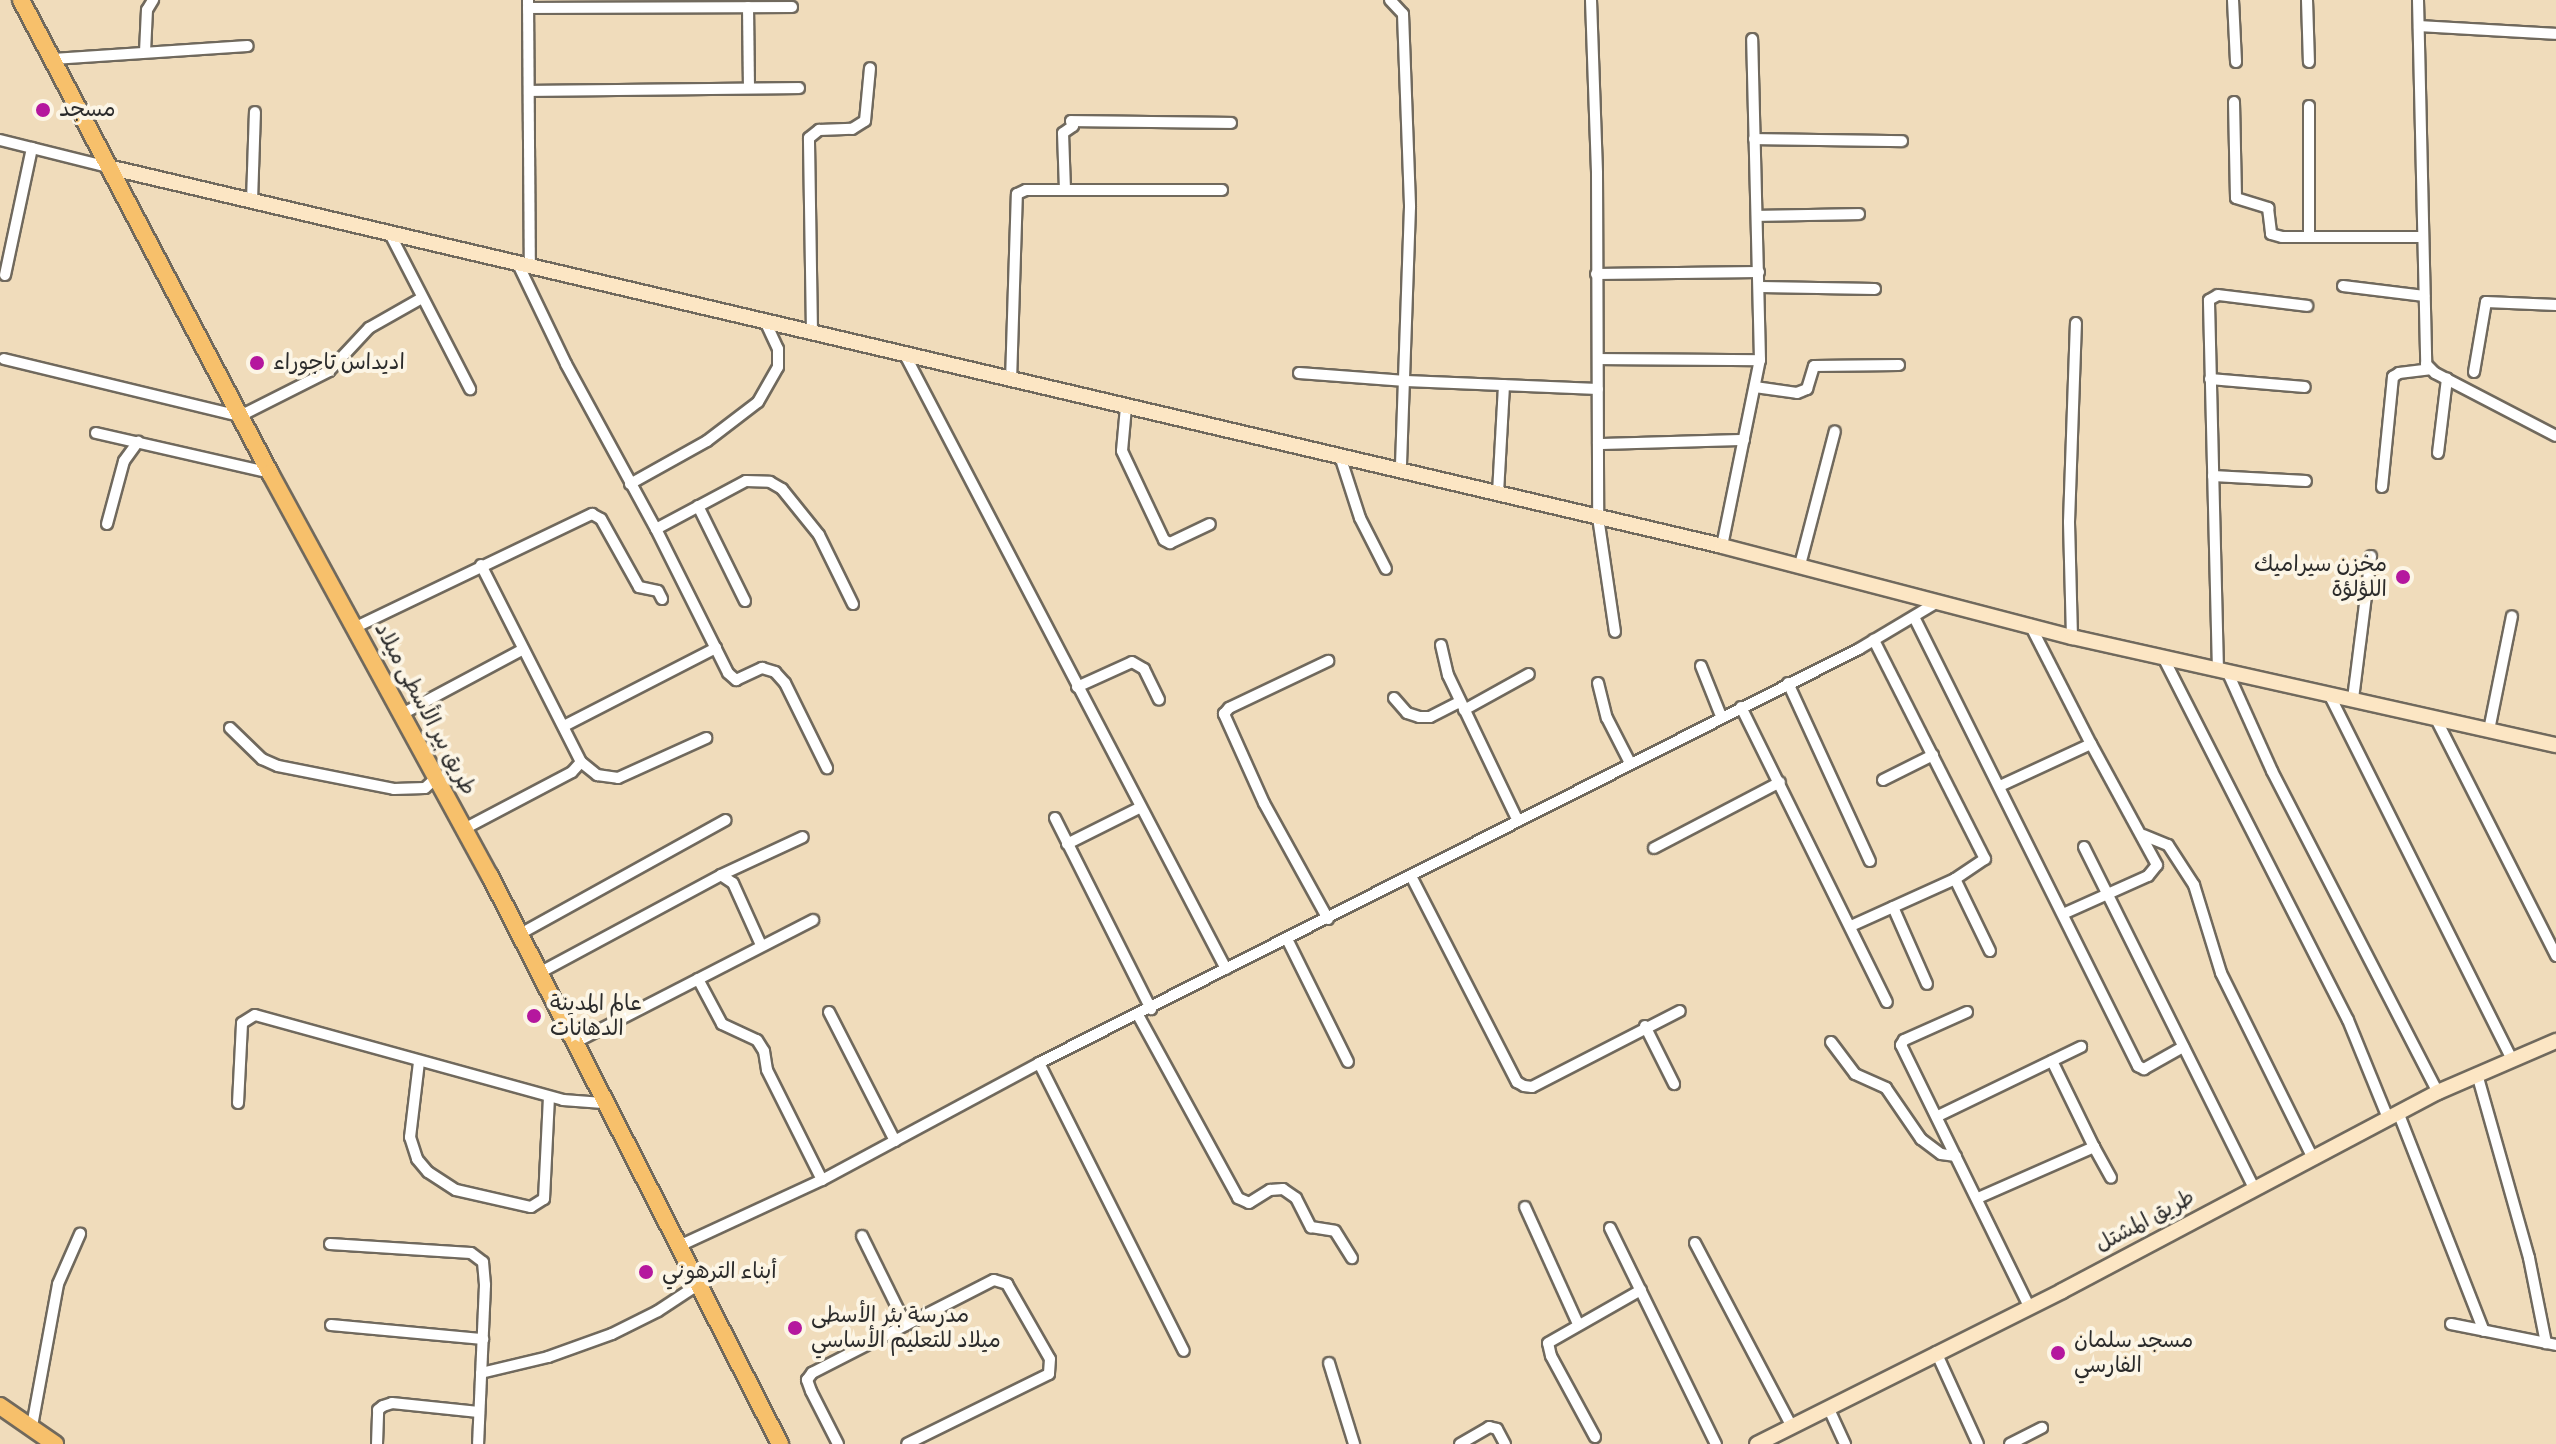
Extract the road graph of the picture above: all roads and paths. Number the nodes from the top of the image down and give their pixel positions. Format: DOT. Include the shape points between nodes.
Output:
graph roads {
  1 [pos="21,0"];
  2 [pos="153,0"];
  3 [pos="1390,0"];
  4 [pos="1591,0"];
  5 [pos="2233,0"];
  6 [pos="2307,0"];
  7 [pos="2418,0"];
  8 [pos="528,4"];
  9 [pos="748,7"];
  10 [pos="792,7"];
  11 [pos="2419,26"];
  12 [pos="2556,34"];
  13 [pos="1752,39"];
  14 [pos="248,46"];
  15 [pos="145,52"];
  16 [pos="53,59"];
  17 [pos="2236,62"];
  18 [pos="2309,62"];
  19 [pos="870,68"];
  20 [pos="749,88"];
  21 [pos="799,88"];
  22 [pos="529,91"];
  23 [pos="2234,102"];
  24 [pos="2309,106"];
  25 [pos="255,112"];
  26 [pos="1231,123"];
  27 [pos="1754,139"];
  28 [pos="0,140"];
  29 [pos="1902,141"];
  30 [pos="32,148"];
  31 [pos="108,167"];
  32 [pos="1065,190"];
  33 [pos="1222,190"];
  34 [pos="252,201"];
  35 [pos="1859,214"];
  36 [pos="1757,216"];
  37 [pos="389,232"];
  38 [pos="2309,237"];
  39 [pos="2423,237"];
  40 [pos="524,263"];
  41 [pos="1759,272"];
  42 [pos="1596,274"];
  43 [pos="5,275"];
  44 [pos="2343,286"];
  45 [pos="1761,287"];
  46 [pos="1875,289"];
  47 [pos="2424,296"];
  48 [pos="422,298"];
  49 [pos="2556,305"];
  50 [pos="2307,306"];
  51 [pos="766,323"];
  52 [pos="2076,323"];
  53 [pos="812,333"];
  54 [pos="904,353"];
  55 [pos="4,359"];
  56 [pos="1598,359"];
  57 [pos="1760,360"];
  58 [pos="1899,365"];
  59 [pos="2430,369"];
  60 [pos="2474,372"];
  61 [pos="1299,373"];
  62 [pos="2210,379"];
  63 [pos="2447,379"];
  64 [pos="1011,381"];
  65 [pos="1406,381"];
  66 [pos="1504,385"];
  67 [pos="1755,387"];
  68 [pos="2305,387"];
  69 [pos="470,389"];
  70 [pos="1598,389"];
  71 [pos="1126,407"];
  72 [pos="240,416"];
  73 [pos="1835,431"];
  74 [pos="96,433"];
  75 [pos="2556,436"];
  76 [pos="1744,440"];
  77 [pos="138,442"];
  78 [pos="1598,444"];
  79 [pos="2438,453"];
  80 [pos="1340,456"];
  81 [pos="1401,469"];
  82 [pos="270,473"];
  83 [pos="2213,476"];
  84 [pos="2306,481"];
  85 [pos="630,484"];
  86 [pos="2382,487"];
  87 [pos="1498,493"];
  88 [pos="698,506"];
  89 [pos="1598,517"];
  90 [pos="107,524"];
  91 [pos="1210,524"];
  92 [pos="656,529"];
  93 [pos="1722,546"];
  94 [pos="2371,556"];
  95 [pos="481,565"];
  96 [pos="1800,565"];
  97 [pos="1386,569"];
  98 [pos="662,599"];
  99 [pos="745,601"];
  100 [pos="1936,603"];
  101 [pos="853,604"];
  102 [pos="2512,616"];
  103 [pos="1914,617"];
  104 [pos="2029,624"];
  105 [pos="356,627"];
  106 [pos="1615,632"];
  107 [pos="2072,637"];
  108 [pos="1874,640"];
  109 [pos="1441,645"];
  110 [pos="716,648"];
  111 [pos="522,650"];
  112 [pos="2164,659"];
  113 [pos="1328,661"];
  114 [pos="1701,666"];
  115 [pos="2223,672"];
  116 [pos="1529,674"];
  117 [pos="1598,683"];
  118 [pos="1788,683"];
  119 [pos="1077,687"];
  120 [pos="2329,694"];
  121 [pos="1394,698"];
  122 [pos="2353,699"];
  123 [pos="1159,700"];
  124 [pos="1462,706"];
  125 [pos="1741,707"];
  126 [pos="402,714"];
  127 [pos="1721,716"];
  128 [pos="2435,717"];
  129 [pos="564,726"];
  130 [pos="230,728"];
  131 [pos="2489,730"];
  132 [pos="706,738"];
  133 [pos="2091,744"];
  134 [pos="2556,745"];
  135 [pos="1933,755"];
  136 [pos="581,762"];
  137 [pos="1630,763"];
  138 [pos="827,768"];
  139 [pos="435,779"];
  140 [pos="1883,780"];
  141 [pos="1780,782"];
  142 [pos="2000,786"];
  143 [pos="1139,808"];
  144 [pos="1055,818"];
  145 [pos="726,820"];
  146 [pos="1518,821"];
  147 [pos="464,829"];
  148 [pos="2143,835"];
  149 [pos="803,837"];
  150 [pos="1067,844"];
  151 [pos="2084,847"];
  152 [pos="1654,848"];
  153 [pos="1870,861"];
  154 [pos="721,875"];
  155 [pos="1411,876"];
  156 [pos="1955,879"];
  157 [pos="2108,896"];
  158 [pos="1893,907"];
  159 [pos="2063,914"];
  160 [pos="1328,919"];
  161 [pos="813,920"];
  162 [pos="1851,926"];
  163 [pos="520,934"];
  164 [pos="1287,939"];
  165 [pos="761,945"];
  166 [pos="1990,951"];
  167 [pos="2556,956"];
  168 [pos="1226,969"];
  169 [pos="541,972"];
  170 [pos="698,979"];
  171 [pos="1927,984"];
  172 [pos="1887,1002"];
  173 [pos="1151,1009"];
  174 [pos="1680,1011"];
  175 [pos="829,1012"];
  176 [pos="1967,1012"];
  177 [pos="1138,1015"];
  178 [pos="1645,1026"];
  179 [pos="2556,1041"];
  180 [pos="1831,1042"];
  181 [pos="574,1043"];
  182 [pos="2081,1047"];
  183 [pos="2183,1047"];
  184 [pos="2511,1058"];
  185 [pos="2052,1061"];
  186 [pos="419,1062"];
  187 [pos="1348,1062"];
  188 [pos="1039,1063"];
  189 [pos="2477,1074"];
  190 [pos="1674,1084"];
  191 [pos="2438,1092"];
  192 [pos="549,1097"];
  193 [pos="238,1103"];
  194 [pos="603,1103"];
  195 [pos="2393,1115"];
  196 [pos="1938,1116"];
  197 [pos="895,1141"];
  198 [pos="2094,1147"];
  199 [pos="1956,1156"];
  200 [pos="2313,1158"];
  201 [pos="2111,1178"];
  202 [pos="822,1180"];
  203 [pos="2254,1188"];
  204 [pos="1978,1198"];
  205 [pos="1525,1207"];
  206 [pos="1610,1228"];
  207 [pos="80,1234"];
  208 [pos="862,1236"];
  209 [pos="1695,1243"];
  210 [pos="330,1244"];
  211 [pos="679,1246"];
  212 [pos="1352,1258"];
  213 [pos="699,1284"];
  214 [pos="1641,1290"];
  215 [pos="2029,1306"];
  216 [pos="1578,1324"];
  217 [pos="2451,1324"];
  218 [pos="331,1325"];
  219 [pos="906,1325"];
  220 [pos="2484,1331"];
  221 [pos="483,1339"];
  222 [pos="2551,1344"];
  223 [pos="1184,1351"];
  224 [pos="1936,1352"];
  225 [pos="1329,1363"];
  226 [pos="481,1373"];
  227 [pos="0,1406"];
  228 [pos="1828,1407"];
  229 [pos="479,1412"];
  230 [pos="1792,1427"];
  231 [pos="2042,1428"];
  232 [pos="35,1434"];
  233 [pos="1595,1437"];
  234 [pos="55,1444"];
  235 [pos="377,1444"];
  236 [pos="478,1444"];
  237 [pos="780,1444"];
  238 [pos="838,1444"];
  239 [pos="907,1444"];
  240 [pos="1354,1444"];
  241 [pos="1460,1444"];
  242 [pos="1505,1444"];
  243 [pos="1716,1444"];
  244 [pos="1757,1444"];
  245 [pos="1845,1444"];
  246 [pos="1978,1444"];
  247 [pos="2010,1444"];
  1 -- 16 [label="main road, طريق بير الأسطى ميلاد"];
  2 -- 15 [label="street" via="147,10"];
  3 -- 65 [label="street" via="1403,14 1406,70"];
  4 -- 42 [label="street"];
  5 -- 17 [label="street"];
  6 -- 18 [label="street"];
  7 -- 11 [label="street"];
  8 -- 9 [label="street"];
  8 -- 22 [label="street"];
  9 -- 10 [label="street"];
  9 -- 20 [label="street"];
  11 -- 12 [label="street"];
  11 -- 39 [label="street"];
  13 -- 27 [label="street"];
  14 -- 15 [label="street"];
  15 -- 16 [label="street"];
  16 -- 31 [label="main road, طريق بير الأسطى ميلاد"];
  19 -- 53 [label="street" via="865,121 852,129 819,130 809,138"];
  20 -- 21 [label="street"];
  20 -- 22 [label="street"];
  22 -- 40 [label="street"];
  23 -- 38 [label="street" via="2236,198 2268,208 2269,230 2275,236"];
  24 -- 38 [label="street"];
  25 -- 34 [label="street"];
  26 -- 32 [label="street" via="1071,121 1073,126 1063,133"];
  27 -- 29 [label="street"];
  27 -- 36 [label="street"];
  28 -- 30 [label="street"];
  30 -- 31 [label="street"];
  30 -- 43 [label="street"];
  31 -- 34 [label="street"];
  31 -- 72 [label="main road, طريق بير الأسطى ميلاد"];
  32 -- 33 [label="street"];
  32 -- 64 [label="street" via="1026,190 1016,199"];
  34 -- 37 [label="street"];
  35 -- 36 [label="street"];
  36 -- 41 [label="street"];
  37 -- 40 [label="street"];
  37 -- 48 [label="street"];
  38 -- 39 [label="street"];
  39 -- 47 [label="street"];
  40 -- 51 [label="street"];
  40 -- 85 [label="street" via="566,364"];
  41 -- 42 [label="street"];
  41 -- 45 [label="street"];
  42 -- 56 [label="street"];
  44 -- 47 [label="street"];
  45 -- 46 [label="street"];
  45 -- 57 [label="street"];
  47 -- 59 [label="street"];
  48 -- 69 [label="street"];
  48 -- 72 [label="street" via="369,328 329,371"];
  49 -- 60 [label="street" via="2486,302"];
  50 -- 62 [label="street" via="2211,297"];
  51 -- 53 [label="street"];
  51 -- 85 [label="street" via="778,349 778,367 758,402 707,441"];
  52 -- 107 [label="street" via="2069,522"];
  53 -- 54 [label="street"];
  54 -- 64 [label="street"];
  54 -- 119 [label="street"];
  55 -- 72 [label="street"];
  56 -- 57 [label="street"];
  56 -- 70 [label="street"];
  57 -- 67 [label="street"];
  58 -- 67 [label="street" via="1814,366 1807,389 1797,393"];
  59 -- 63 [label="street"];
  59 -- 86 [label="street" via="2393,377"];
  61 -- 65 [label="street"];
  62 -- 68 [label="street"];
  62 -- 83 [label="street"];
  63 -- 75 [label="street"];
  63 -- 79 [label="street"];
  64 -- 71 [label="street"];
  65 -- 66 [label="street"];
  65 -- 81 [label="street"];
  66 -- 70 [label="street"];
  66 -- 87 [label="street"];
  67 -- 76 [label="street"];
  70 -- 78 [label="street"];
  71 -- 80 [label="street"];
  71 -- 91 [label="street" via="1122,451 1164,540 1170,543"];
  72 -- 82 [label="main road, طريق بير الأسطى ميلاد"];
  73 -- 96 [label="street"];
  74 -- 77 [label="street"];
  76 -- 78 [label="street"];
  76 -- 93 [label="street"];
  77 -- 82 [label="street"];
  77 -- 90 [label="street" via="124,461"];
  78 -- 89 [label="street"];
  80 -- 81 [label="street"];
  80 -- 97 [label="street" via="1360,518"];
  81 -- 87 [label="street"];
  82 -- 105 [label="main road, طريق بير الأسطى ميلاد"];
  83 -- 84 [label="street"];
  83 -- 115 [label="street"];
  85 -- 92 [label="street"];
  87 -- 89 [label="street"];
  88 -- 92 [label="street"];
  88 -- 99 [label="street"];
  88 -- 101 [label="street" via="746,481 770,482 782,489 819,535"];
  89 -- 93 [label="street"];
  89 -- 106 [label="street"];
  92 -- 110 [label="street"];
  93 -- 96 [label="street"];
  94 -- 122 [label="street"];
  95 -- 98 [label="street" via="592,514 601,519 639,587 658,591"];
  95 -- 105 [label="street"];
  95 -- 111 [label="street"];
  96 -- 100 [label="street"];
  100 -- 103 [label="street"];
  100 -- 104 [label="street"];
  102 -- 131 [label="street"];
  103 -- 108 [label="street"];
  103 -- 142 [label="street"];
  104 -- 107 [label="street"];
  104 -- 133 [label="street"];
  105 -- 126 [label="main road, طريق بير الأسطى ميلاد"];
  107 -- 112 [label="street"];
  108 -- 118 [label="street"];
  108 -- 135 [label="street"];
  109 -- 124 [label="street"];
  110 -- 129 [label="street"];
  110 -- 138 [label="street" via="732,679 762,668 775,672"];
  111 -- 126 [label="street"];
  111 -- 129 [label="street"];
  112 -- 115 [label="street"];
  112 -- 195 [label="street"];
  113 -- 160 [label="street" via="1224,714 1270,815"];
  114 -- 127 [label="street"];
  115 -- 120 [label="street"];
  115 -- 191 [label="street"];
  116 -- 124 [label="street"];
  117 -- 137 [label="street" via="1607,718"];
  118 -- 125 [label="street"];
  118 -- 153 [label="street"];
  119 -- 123 [label="street" via="1132,662 1144,669"];
  119 -- 143 [label="street"];
  120 -- 122 [label="street"];
  120 -- 184 [label="street"];
  121 -- 124 [label="street" via="1407,713 1419,717"];
  122 -- 128 [label="street"];
  124 -- 146 [label="street"];
  125 -- 127 [label="street"];
  125 -- 141 [label="street"];
  126 -- 139 [label="main road, طريق بير الأسطى ميلاد"];
  127 -- 137 [label="street"];
  128 -- 131 [label="street"];
  128 -- 167 [label="street"];
  129 -- 136 [label="street"];
  130 -- 139 [label="street" via="262,759 278,766 404,790 425,788"];
  131 -- 134 [label="street"];
  132 -- 136 [label="street" via="618,778 597,775"];
  133 -- 142 [label="street"];
  133 -- 148 [label="street"];
  135 -- 140 [label="street"];
  135 -- 156 [label="street" via="1985,853 1984,863"];
  136 -- 147 [label="street" via="572,772"];
  137 -- 146 [label="street"];
  139 -- 147 [label="main road, طريق بير الأسطى ميلاد"];
  141 -- 152 [label="street"];
  141 -- 162 [label="street"];
  142 -- 159 [label="street"];
  143 -- 150 [label="street"];
  143 -- 168 [label="street"];
  144 -- 150 [label="street"];
  145 -- 163 [label="street"];
  146 -- 155 [label="street"];
  147 -- 163 [label="main road, طريق بير الأسطى ميلاد"];
  148 -- 157 [label="street" via="2157,859 2154,872"];
  148 -- 200 [label="street" via="2168,845 2194,885 2221,973"];
  149 -- 154 [label="street"];
  150 -- 173 [label="street"];
  151 -- 157 [label="street"];
  154 -- 165 [label="street" via="733,883"];
  154 -- 169 [label="street"];
  155 -- 160 [label="street"];
  155 -- 178 [label="street" via="1517,1082 1532,1087"];
  156 -- 158 [label="street"];
  156 -- 166 [label="street"];
  157 -- 159 [label="street"];
  157 -- 183 [label="street"];
  158 -- 162 [label="street"];
  158 -- 171 [label="street"];
  159 -- 183 [label="street" via="2138,1066 2144,1069"];
  160 -- 164 [label="street"];
  161 -- 165 [label="street"];
  162 -- 172 [label="street"];
  163 -- 169 [label="main road, طريق بير الأسطى ميلاد"];
  164 -- 168 [label="street"];
  164 -- 187 [label="street"];
  165 -- 170 [label="street"];
  168 -- 173 [label="street"];
  169 -- 181 [label="main road, طريق بير الأسطى ميلاد"];
  170 -- 181 [label="street"];
  170 -- 202 [label="street" via="722,1024 757,1040 764,1051 767,1070"];
  173 -- 177 [label="street"];
  174 -- 178 [label="street"];
  175 -- 197 [label="street"];
  176 -- 196 [label="street" via="1901,1045"];
  177 -- 188 [label="street"];
  177 -- 212 [label="street" via="1238,1198 1249,1203 1270,1190 1283,1189 1296,1198 1308,1224 1335,1231"];
  178 -- 190 [label="street"];
  179 -- 184 [label="street, طريق المشتل"];
  180 -- 199 [label="street" via="1855,1074 1886,1088 1921,1139 1941,1154"];
  181 -- 194 [label="main road, طريق بير الأسطى ميلاد"];
  182 -- 185 [label="street"];
  183 -- 203 [label="street"];
  184 -- 189 [label="street, طريق المشتل"];
  185 -- 196 [label="street"];
  185 -- 198 [label="street"];
  186 -- 192 [label="street"];
  186 -- 192 [label="street" via="410,1137 428,1172 456,1190 531,1207 544,1199"];
  186 -- 193 [label="street" via="255,1015 242,1023"];
  188 -- 197 [label="street"];
  188 -- 223 [label="street"];
  189 -- 191 [label="street, طريق المشتل"];
  189 -- 222 [label="street"];
  191 -- 195 [label="street, طريق المشتل"];
  192 -- 194 [label="street"];
  194 -- 211 [label="main road, طريق بير الأسطى ميلاد"];
  195 -- 200 [label="street, طريق المشتل"];
  195 -- 220 [label="street"];
  196 -- 199 [label="street"];
  197 -- 202 [label="street"];
  198 -- 201 [label="street"];
  198 -- 204 [label="street"];
  199 -- 204 [label="street"];
  200 -- 203 [label="street, طريق المشتل"];
  202 -- 211 [label="street"];
  203 -- 215 [label="street, طريق المشتل"];
  204 -- 215 [label="street"];
  205 -- 216 [label="street"];
  206 -- 214 [label="street"];
  207 -- 232 [label="street" via="58,1284"];
  208 -- 219 [label="street"];
  209 -- 230 [label="street"];
  210 -- 221 [label="street" via="471,1253 483,1262"];
  211 -- 213 [label="main road, طريق بير الأسطى ميلاد"];
  213 -- 226 [label="street" via="612,1334"];
  213 -- 237 [label="main road, طريق بير الأسطى ميلاد"];
  214 -- 216 [label="street"];
  214 -- 243 [label="street"];
  215 -- 224 [label="street, طريق المشتل"];
  216 -- 233 [label="street" via="1552,1338 1548,1349"];
  217 -- 220 [label="street"];
  218 -- 221 [label="street"];
  219 -- 238 [label="street" via="807,1380"];
  219 -- 239 [label="street" via="994,1280 1007,1284 1017,1299 1051,1368 1049,1374"];
  220 -- 222 [label="street"];
  221 -- 226 [label="street"];
  224 -- 228 [label="street, طريق المشتل"];
  224 -- 246 [label="street"];
  225 -- 240 [label="street"];
  226 -- 229 [label="street"];
  227 -- 232 [label="main road"];
  228 -- 230 [label="street, طريق المشتل"];
  228 -- 245 [label="street"];
  229 -- 235 [label="street" via="392,1403 378,1410"];
  229 -- 236 [label="street"];
  230 -- 244 [label="street, طريق المشتل"];
  231 -- 247 [label="street"];
  232 -- 234 [label="main road"];
  241 -- 242 [label="street" via="1489,1427 1497,1429"];
}
